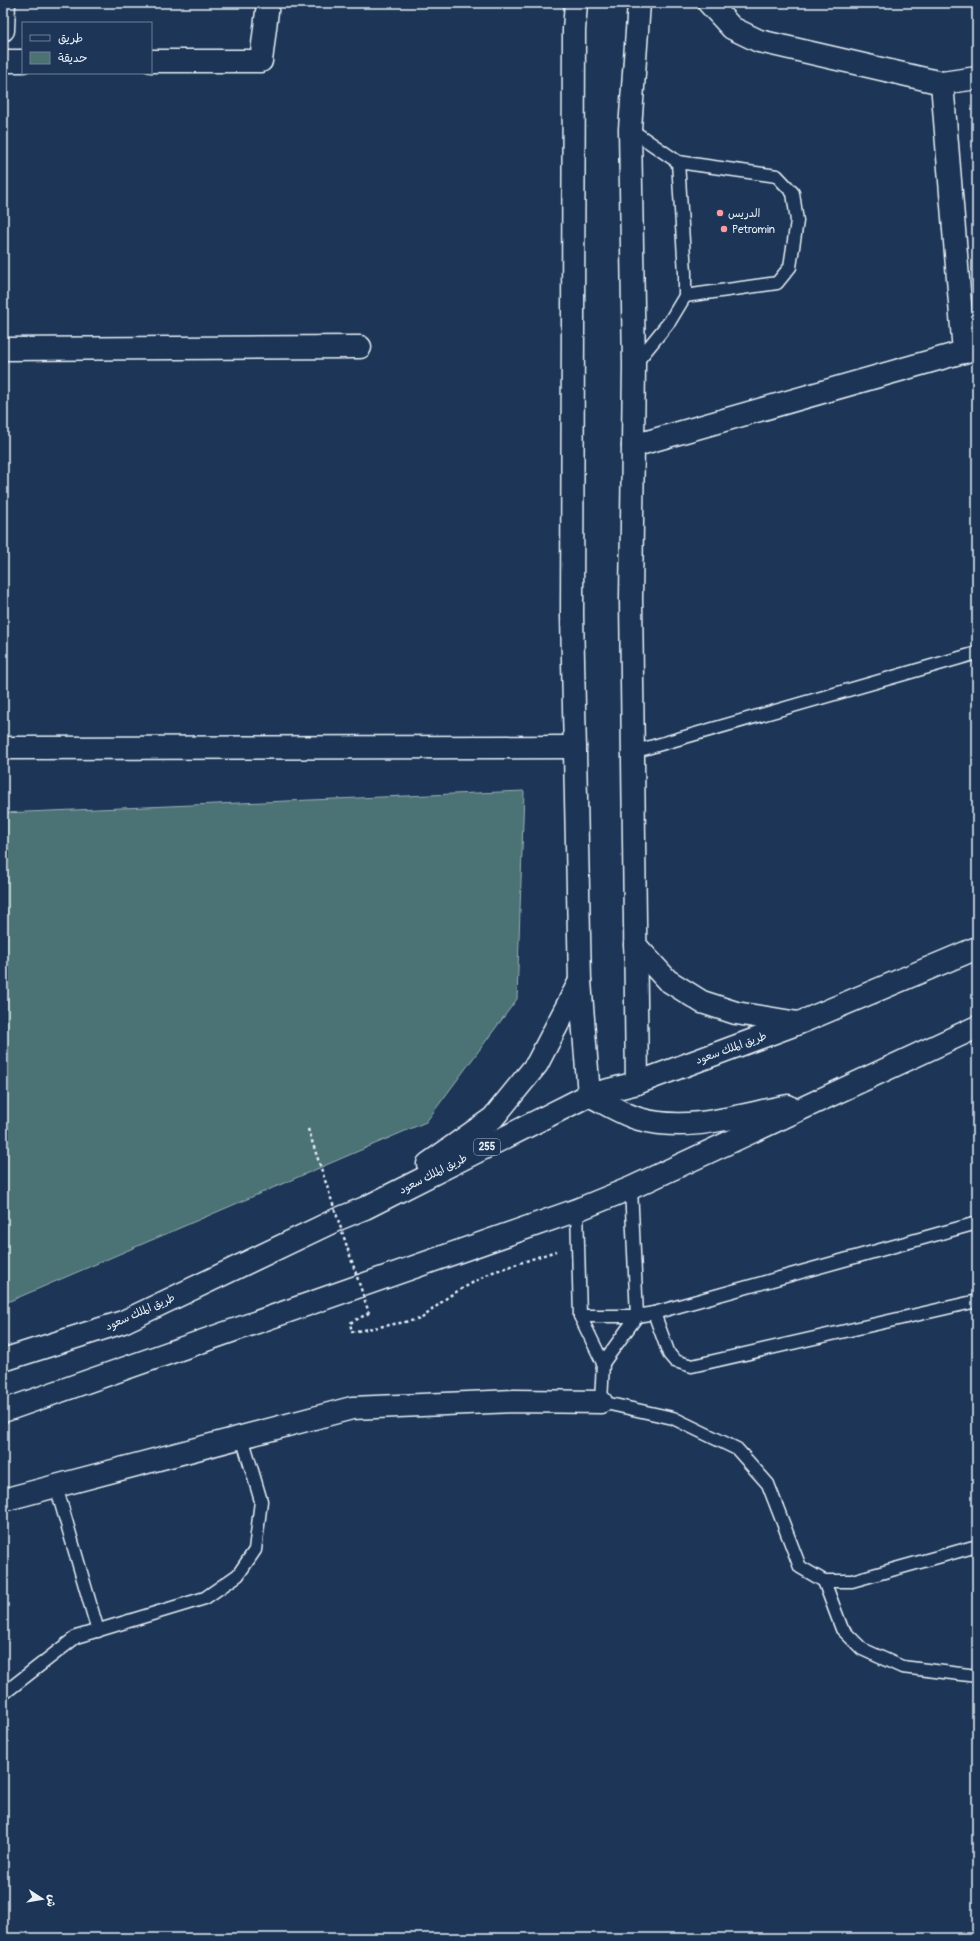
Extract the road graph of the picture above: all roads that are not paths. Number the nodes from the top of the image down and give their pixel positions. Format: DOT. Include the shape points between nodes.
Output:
graph roads {
  1 [pos="4,3"];
  2 [pos="268,3"];
  3 [pos="576,3"];
  4 [pos="639,3"];
  5 [pos="709,3"];
  6 [pos="3,30"];
  7 [pos="3,61"];
  8 [pos="22,61"];
  9 [pos="152,61"];
  10 [pos="977,78"];
  11 [pos="942,83"];
  12 [pos="630,128"];
  13 [pos="678,162"];
  14 [pos="685,296"];
  15 [pos="360,347"];
  16 [pos="3,349"];
  17 [pos="970,350"];
  18 [pos="634,365"];
  19 [pos="633,446"];
  20 [pos="977,653"];
  21 [pos="575,747"];
  22 [pos="3,748"];
  23 [pos="633,752"];
  24 [pos="635,945"];
  25 [pos="977,948"];
  26 [pos="580,981"];
  27 [pos="799,1023"];
  28 [pos="977,1027"];
  29 [pos="637,1083"];
  30 [pos="589,1095"];
  31 [pos="824,1098"];
  32 [pos="631,1188"];
  33 [pos="365,1208"];
  34 [pos="576,1210"];
  35 [pos="977,1222"];
  36 [pos="977,1301"];
  37 [pos="654,1313"];
  38 [pos="580,1316"];
  39 [pos="637,1316"];
  40 [pos="3,1360"];
  41 [pos="603,1363"];
  42 [pos="601,1402"];
  43 [pos="3,1411"];
  44 [pos="242,1437"];
  45 [pos="56,1486"];
  46 [pos="3,1500"];
  47 [pos="977,1546"];
  48 [pos="824,1581"];
  49 [pos="98,1631"];
  50 [pos="977,1676"];
  51 [pos="3,1694"];
  1 -- 6 [label="main road"];
  2 -- 9 [label="main road" via="260,61"];
  3 -- 21 [label="main road" via="572,455"];
  4 -- 12 [label="main road"];
  5 -- 11 [label="main road" via="732,28 759,41"];
  7 -- 8 [label="main road"];
  10 -- 11 [label="main road"];
  11 -- 17 [label="main road"];
  12 -- 13 [label="lane"];
  12 -- 18 [label="main road"];
  13 -- 14 [label="lane"];
  13 -- 14 [label="lane" via="777,176 793,194 797,221 790,267 776,284"];
  14 -- 18 [label="lane" via="670,321"];
  15 -- 16 [label="main road"];
  17 -- 19 [label="main road"];
  18 -- 19 [label="main road"];
  19 -- 23 [label="main road"];
  20 -- 23 [label="lane"];
  21 -- 22 [label="main road"];
  21 -- 26 [label="main road"];
  23 -- 24 [label="main road"];
  24 -- 27 [label="main road" via="667,980 702,1002 736,1013"];
  24 -- 29 [label="main road"];
  25 -- 27 [label="main road, طريق الملك سعود / 255"];
  26 -- 30 [label="main road"];
  26 -- 33 [label="main road" via="537,1064 493,1118"];
  27 -- 29 [label="main road, طريق الملك سعود / 255"];
  28 -- 31 [label="main road"];
  29 -- 30 [label="main road, طريق الملك سعود / 255"];
  30 -- 31 [label="main road" via="639,1119 673,1124 709,1123"];
  30 -- 33 [label="main road, طريق الملك سعود / 255"];
  31 -- 32 [label="main road"];
  32 -- 34 [label="main road"];
  32 -- 39 [label="lane"];
  33 -- 40 [label="main road, طريق الملك سعود / 255" via="338,1218 123,1322"];
  34 -- 38 [label="lane"];
  34 -- 43 [label="main road"];
  35 -- 37 [label="lane"];
  36 -- 37 [label="lane" via="692,1366 675,1361 668,1354"];
  37 -- 39 [label="lane"];
  38 -- 39 [label="lane"];
  38 -- 41 [label="lane"];
  39 -- 41 [label="lane"];
  41 -- 42 [label="lane"];
  42 -- 44 [label="main road" via="514,1401 352,1408"];
  42 -- 48 [label="lane" via="673,1418 737,1449 768,1484 800,1567"];
  44 -- 45 [label="main road"];
  44 -- 49 [label="lane" via="261,1501 255,1550 238,1575 205,1598"];
  45 -- 46 [label="main road"];
  45 -- 49 [label="lane"];
  47 -- 48 [label="lane" via="852,1581"];
  48 -- 50 [label="lane" via="842,1629 862,1649 902,1667"];
  49 -- 51 [label="lane" via="76,1637"];
}
